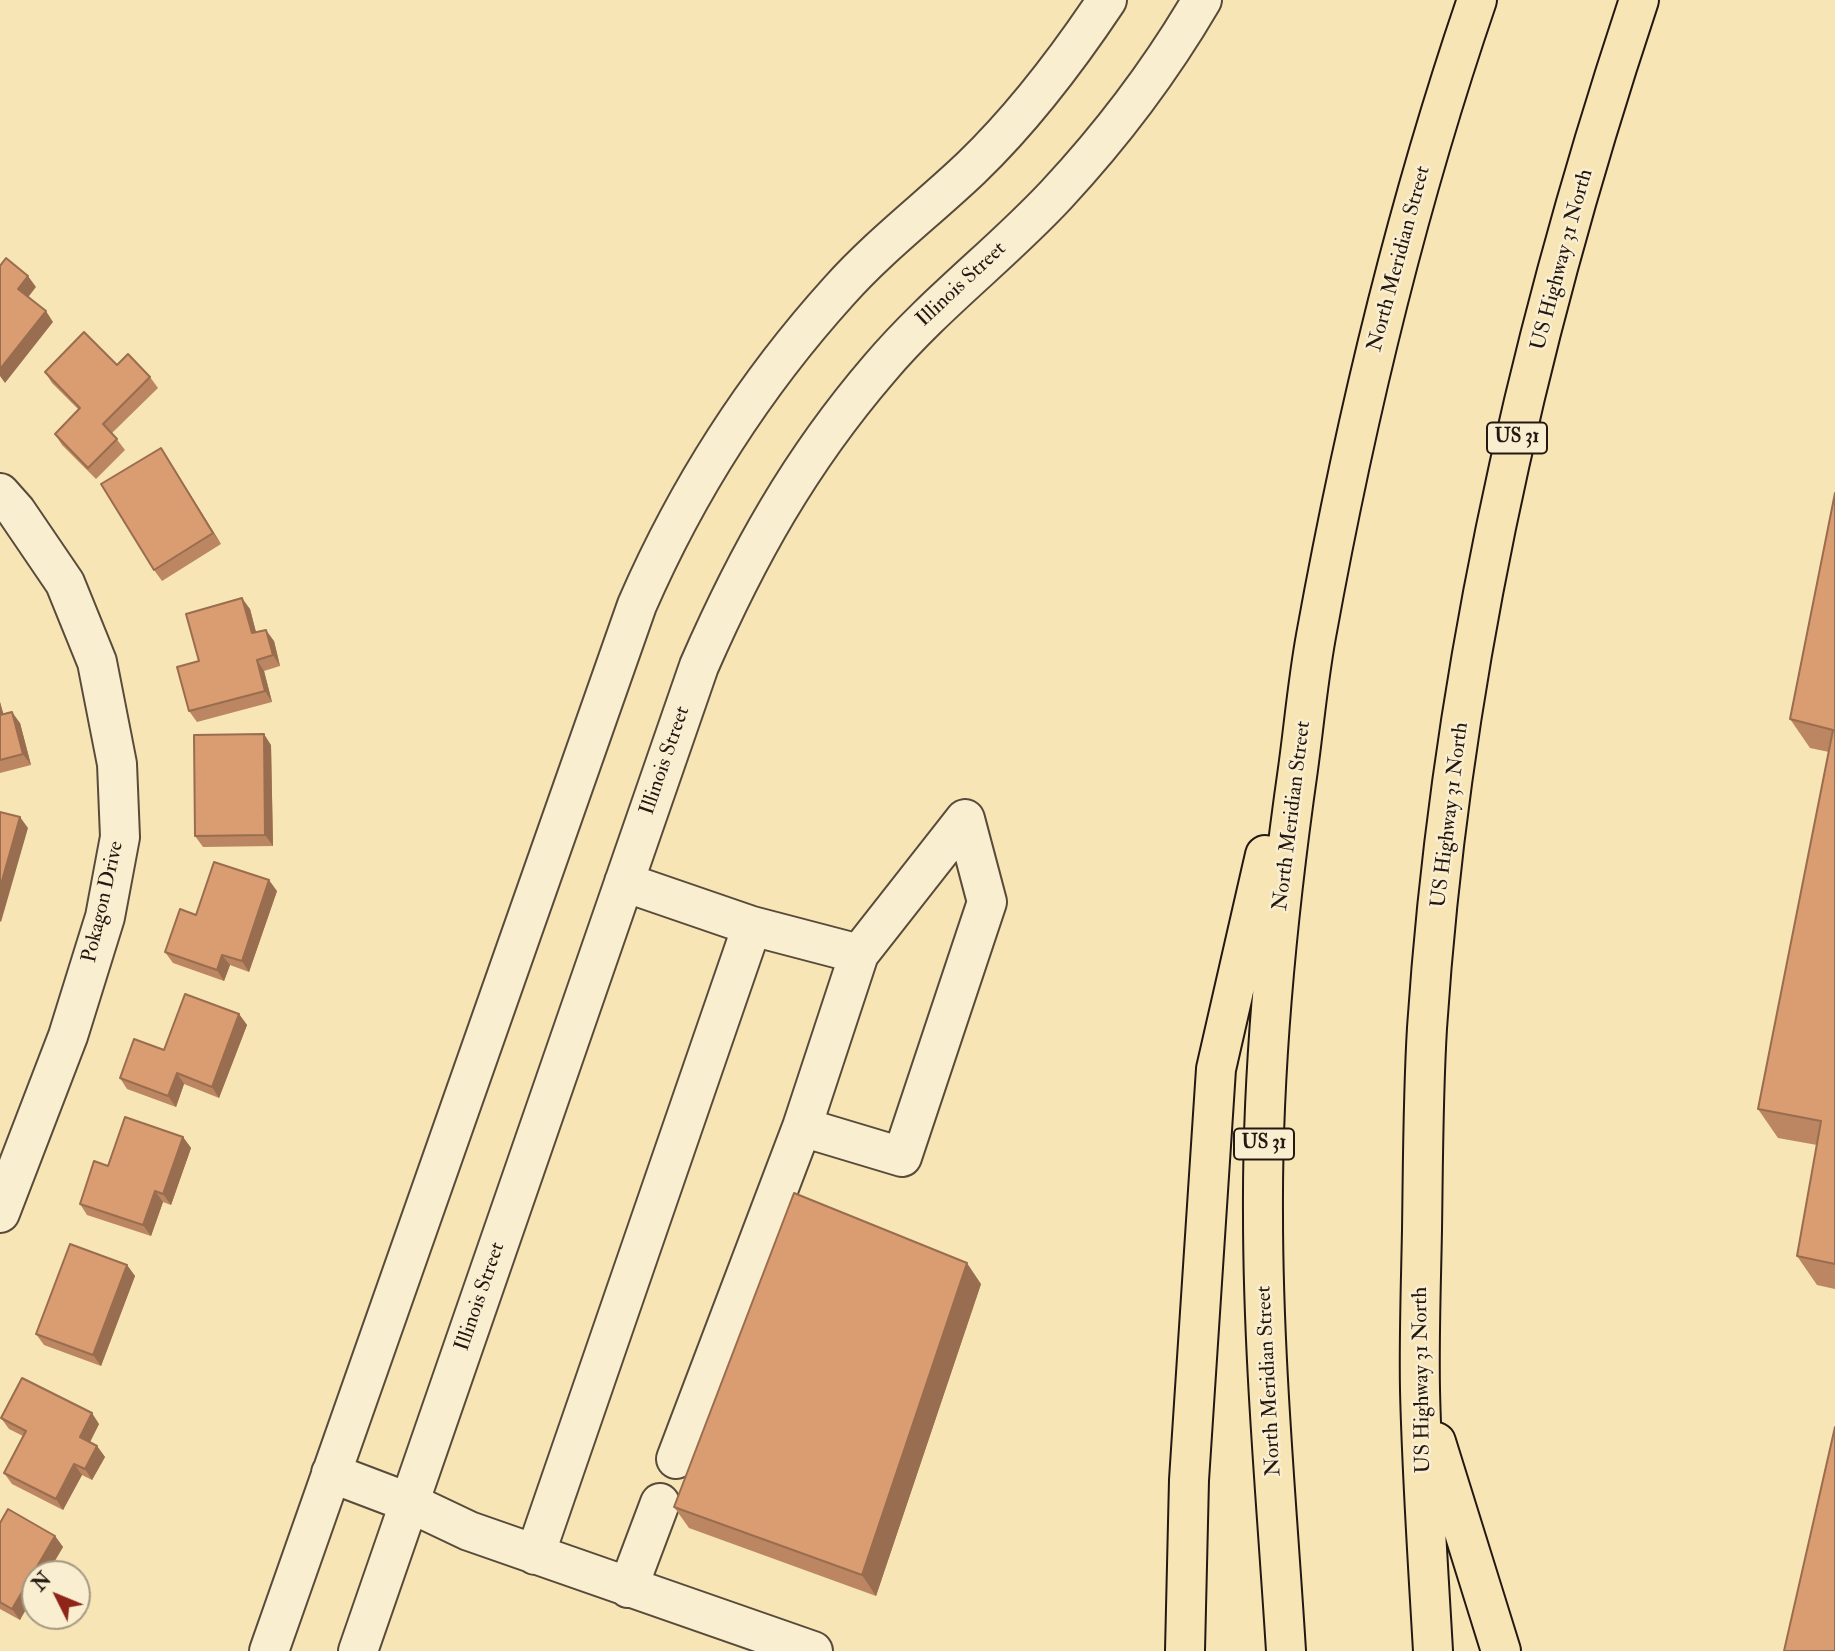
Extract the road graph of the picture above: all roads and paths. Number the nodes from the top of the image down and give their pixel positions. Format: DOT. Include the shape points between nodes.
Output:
graph roads {
  1 [pos="1107,0"];
  2 [pos="1202,0"];
  3 [pos="1477,0"];
  4 [pos="1639,0"];
  5 [pos="0,493"];
  6 [pos="1316,639"];
  7 [pos="624,882"];
  8 [pos="752,926"];
  9 [pos="859,954"];
  10 [pos="802,1127"];
  11 [pos="0,1213"];
  12 [pos="1420,1388"];
  13 [pos="676,1460"];
  14 [pos="331,1473"];
  15 [pos="410,1503"];
  16 [pos="660,1503"];
  17 [pos="535,1555"];
  18 [pos="628,1588"];
  19 [pos="269,1651"];
  20 [pos="358,1651"];
  21 [pos="813,1651"];
  22 [pos="1185,1651"];
  23 [pos="1286,1651"];
  24 [pos="1433,1651"];
  25 [pos="1501,1651"];
  1 -- 14 [label="street" via="1067,58 1004,134 841,289 803,333 737,422 659,555 637,606"];
  2 -- 7 [label="street, Illinois Street" via="1096,149 1055,196 912,331 830,432 775,512 699,666"];
  3 -- 6 [label="highway, North Meridian Street / US 31" via="1408,224 1371,365"];
  4 -- 12 [label="highway, US Highway 31 North / US 31" via="1602,114 1526,393 1458,745 1427,1029"];
  5 -- 11 [label="street, Pokagon Drive" via="65,583 97,662 117,764 120,837 105,917 68,1036"];
  6 -- 22 [label="highway" via="1216,1069 1189,1480"];
  6 -- 23 [label="highway, North Meridian Street / US 31" via="1287,849 1264,1139 1265,1324"];
  7 -- 8 [label="street"];
  7 -- 15 [label="street, Illinois Street"];
  8 -- 9 [label="street"];
  8 -- 17 [label="street"];
  9 -- 10 [label="street"];
  9 -- 10 [label="street" via="965,820 987,902 902,1157"];
  10 -- 13 [label="street"];
  12 -- 24 [label="highway, US Highway 31 North / US 31"];
  12 -- 25 [label="highway"];
  14 -- 15 [label="street"];
  14 -- 19 [label="street"];
  15 -- 17 [label="street"];
  15 -- 20 [label="street, Illinois Street"];
  16 -- 18 [label="street"];
  17 -- 18 [label="street"];
  18 -- 21 [label="street"];
}
